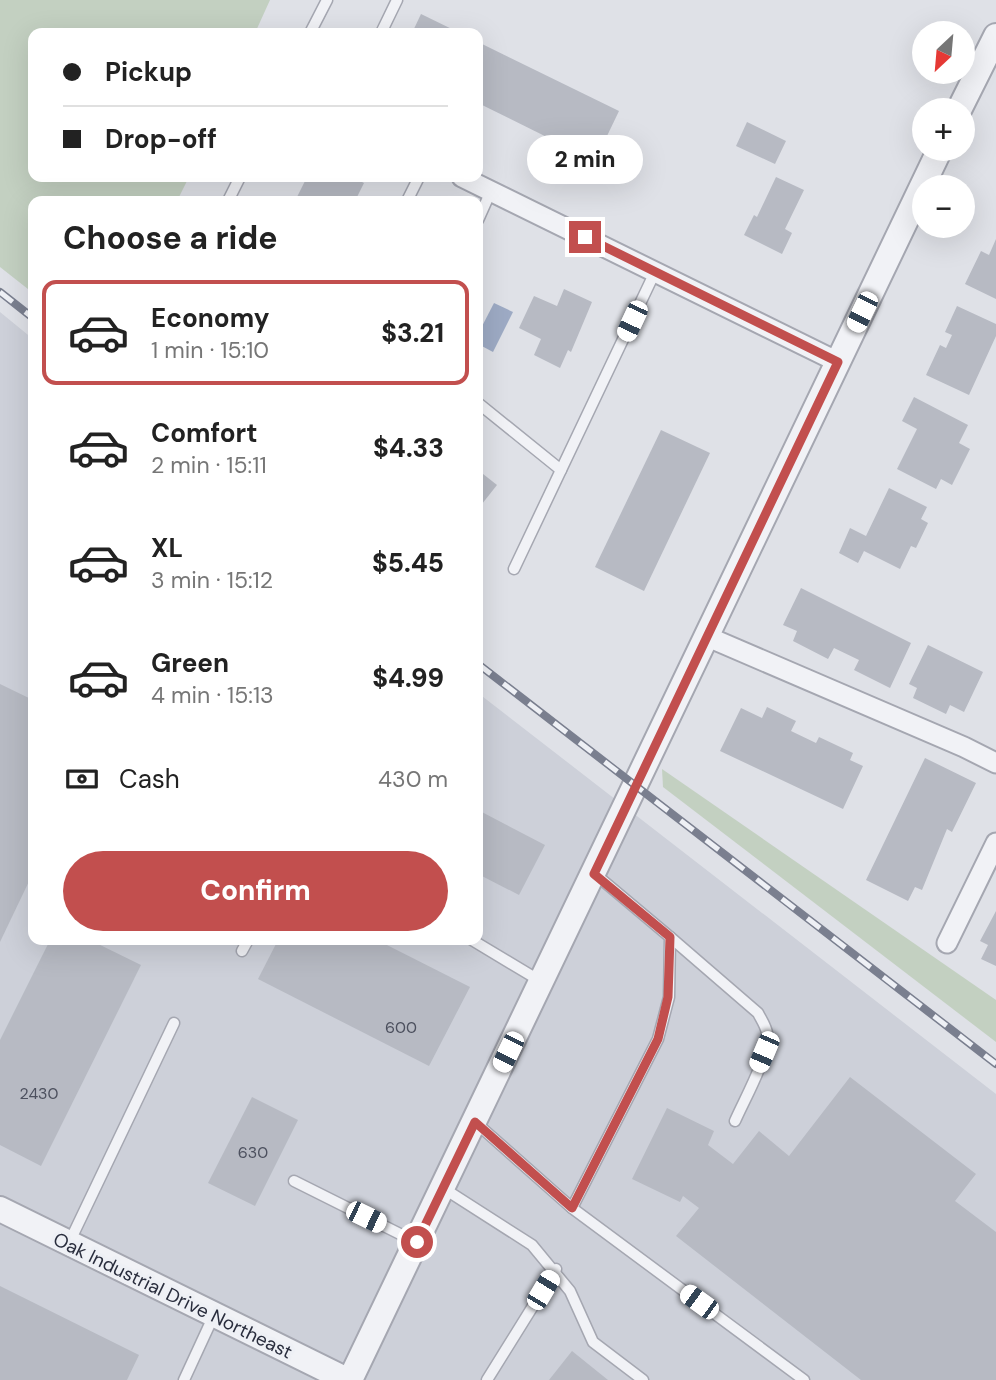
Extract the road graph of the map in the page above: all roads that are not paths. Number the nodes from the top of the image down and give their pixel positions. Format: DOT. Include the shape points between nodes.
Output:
graph roads {
  1 [pos="327,0"];
  2 [pos="397,0"];
  3 [pos="313,28"];
  4 [pos="383,28"];
  5 [pos="996,36"];
  6 [pos="965,98"];
  7 [pos="934,161"];
  8 [pos="472,182"];
  9 [pos="491,191"];
  10 [pos="483,209"];
  11 [pos="655,272"];
  12 [pos="838,362"];
  13 [pos="483,407"];
  14 [pos="561,470"];
  15 [pos="514,569"];
  16 [pos="708,637"];
  17 [pos="996,764"];
  18 [pos="996,843"];
  19 [pos="594,874"];
  20 [pos="670,937"];
  21 [pos="947,943"];
  22 [pos="245,945"];
  23 [pos="480,945"];
  24 [pos="242,951"];
  25 [pos="542,982"];
  26 [pos="174,1023"];
  27 [pos="735,1121"];
  28 [pos="475,1122"];
  29 [pos="294,1181"];
  30 [pos="443,1188"];
  31 [pos="572,1208"];
  32 [pos="0,1209"];
  33 [pos="417,1242"];
  34 [pos="69,1243"];
  35 [pos="555,1269"];
  36 [pos="214,1315"];
  37 [pos="184,1380"];
  38 [pos="348,1380"];
  39 [pos="487,1380"];
  40 [pos="643,1380"];
  41 [pos="804,1380"];
  1 -- 3 [label="lane"];
  2 -- 4 [label="lane"];
  5 -- 6 [label="street"];
  7 -- 12 [label="street"];
  8 -- 9 [label="street"];
  9 -- 10 [label="lane"];
  9 -- 11 [label="street"];
  11 -- 12 [label="street"];
  11 -- 14 [label="lane"];
  12 -- 16 [label="street"];
  13 -- 14 [label="lane"];
  14 -- 15 [label="lane"];
  16 -- 17 [label="street"];
  16 -- 19 [label="street"];
  18 -- 21 [label="street"];
  19 -- 20 [label="lane"];
  19 -- 25 [label="street"];
  20 -- 27 [label="lane" via="758,1013 764,1024 764,1052"];
  20 -- 31 [label="lane" via="668,997 658,1039"];
  22 -- 24 [label="lane"];
  23 -- 25 [label="lane"];
  25 -- 28 [label="street"];
  26 -- 34 [label="lane"];
  28 -- 30 [label="street"];
  28 -- 31 [label="lane"];
  29 -- 33 [label="lane"];
  30 -- 33 [label="street"];
  30 -- 35 [label="lane" via="532,1245"];
  31 -- 41 [label="lane"];
  32 -- 34 [label="street, Oak Industrial Drive Northeast"];
  33 -- 38 [label="street"];
  34 -- 36 [label="street, Oak Industrial Drive Northeast"];
  35 -- 39 [label="lane"];
  35 -- 40 [label="lane" via="593,1342"];
  36 -- 37 [label="lane"];
  36 -- 38 [label="street, Oak Industrial Drive Northeast"];
}
